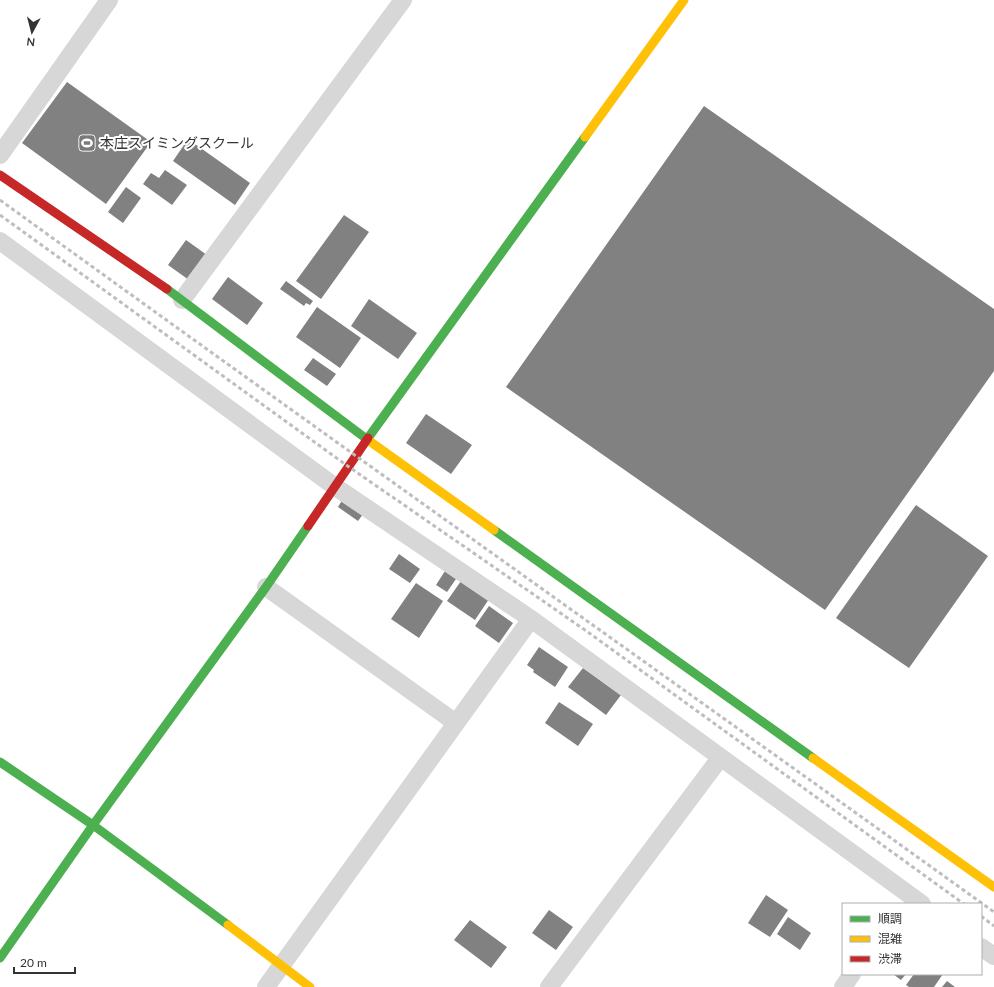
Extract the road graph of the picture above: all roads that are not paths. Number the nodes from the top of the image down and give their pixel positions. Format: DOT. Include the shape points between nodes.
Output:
graph roads {
  1 [pos="109,0"];
  2 [pos="403,0"];
  3 [pos="684,0"];
  4 [pos="0,156"];
  5 [pos="0,175"];
  6 [pos="0,241"];
  7 [pos="182,300"];
  8 [pos="367,439"];
  9 [pos="334,486"];
  10 [pos="266,587"];
  11 [pos="531,619"];
  12 [pos="456,723"];
  13 [pos="720,758"];
  14 [pos="0,762"];
  15 [pos="93,825"];
  16 [pos="994,888"];
  17 [pos="912,901"];
  18 [pos="982,948"];
  19 [pos="994,956"];
  20 [pos="0,958"];
  21 [pos="281,967"];
  22 [pos="851,975"];
  23 [pos="266,987"];
  24 [pos="310,987"];
  25 [pos="549,987"];
  26 [pos="842,987"];
  1 -- 4 [label="street"];
  2 -- 7 [label="street"];
  3 -- 8 [label="street"];
  5 -- 7 [label="street"];
  6 -- 9 [label="street"];
  7 -- 8 [label="street"];
  8 -- 9 [label="street"];
  8 -- 16 [label="street"];
  9 -- 10 [label="street"];
  9 -- 11 [label="street"];
  10 -- 12 [label="street"];
  10 -- 15 [label="street"];
  11 -- 12 [label="street"];
  11 -- 13 [label="street"];
  12 -- 21 [label="street"];
  13 -- 17 [label="street"];
  13 -- 25 [label="street"];
  14 -- 15 [label="street"];
  15 -- 20 [label="street"];
  15 -- 21 [label="street"];
  18 -- 19 [label="street"];
  21 -- 23 [label="street"];
  21 -- 24 [label="street"];
  22 -- 26 [label="street"];
}
